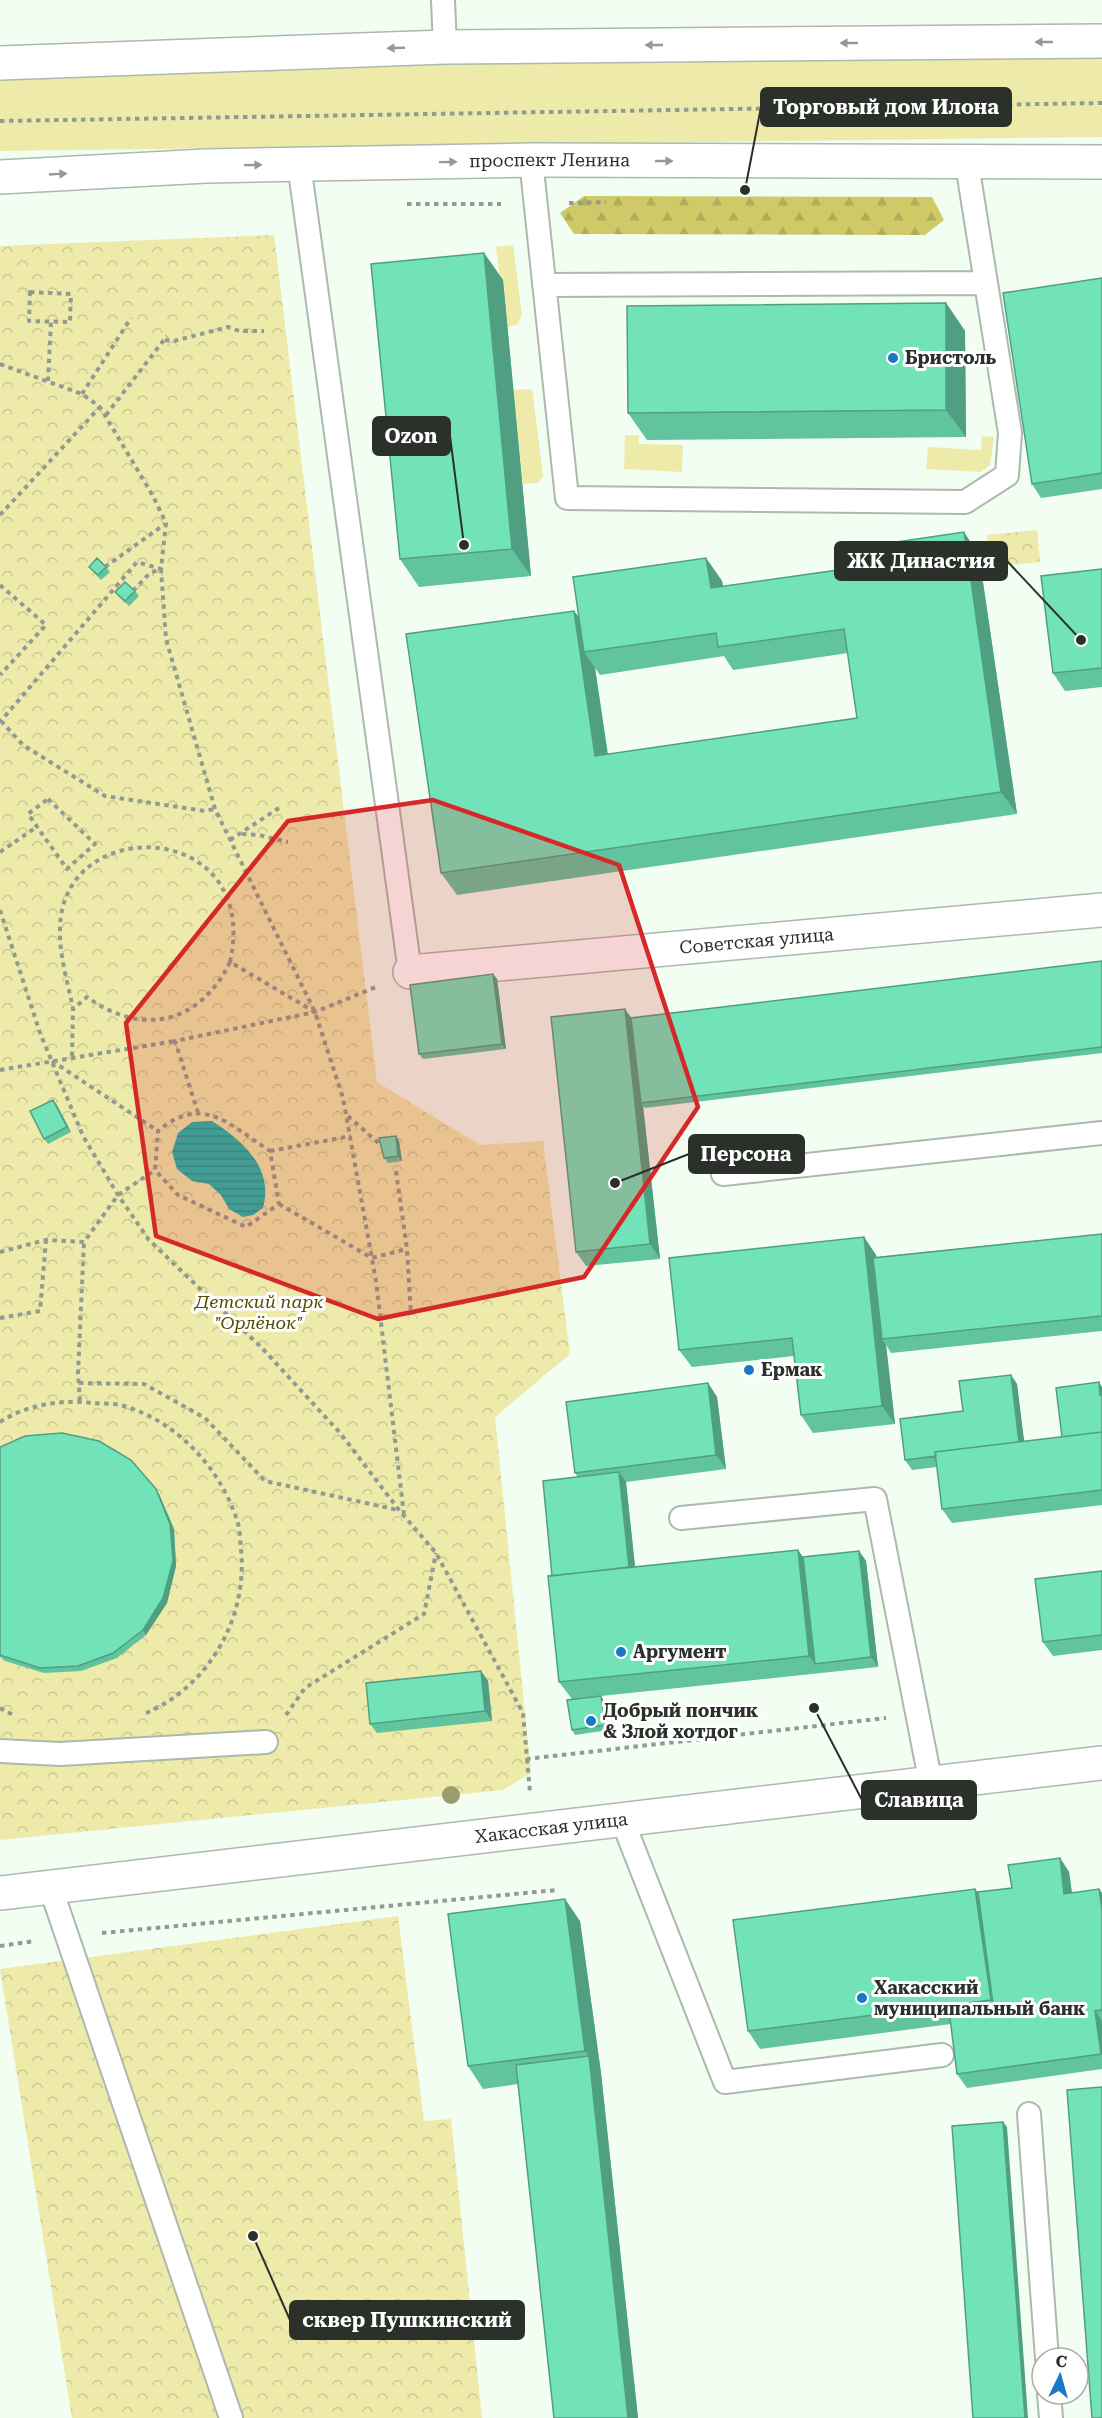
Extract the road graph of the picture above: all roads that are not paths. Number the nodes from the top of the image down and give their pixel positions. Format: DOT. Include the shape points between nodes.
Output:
graph roads {
  1 [pos="443,0"];
  2 [pos="1102,41"];
  3 [pos="445,47"];
  4 [pos="0,63"];
  5 [pos="531,160"];
  6 [pos="1102,162"];
  7 [pos="299,164"];
  8 [pos="967,164"];
  9 [pos="0,177"];
  10 [pos="985,283"];
  11 [pos="544,285"];
  12 [pos="1102,910"];
  13 [pos="410,972"];
  14 [pos="1102,1133"];
  15 [pos="723,1174"];
  16 [pos="681,1518"];
  17 [pos="266,1742"];
  18 [pos="0,1751"];
  19 [pos="1102,1763"];
  20 [pos="931,1784"];
  21 [pos="623,1822"];
  22 [pos="50,1886"];
  23 [pos="0,1893"];
  24 [pos="942,2055"];
  25 [pos="1029,2114"];
  26 [pos="1046,2346"];
  27 [pos="231,2418"];
  1 -- 3 [label="lane"];
  2 -- 3 [label="street, one-way"];
  3 -- 4 [label="street, one-way"];
  7 -- 5 [label="street, проспект Ленина, one-way"];
  5 -- 8 [label="street, проспект Ленина, one-way"];
  5 -- 11 [label="lane"];
  6 -- 8 [label="street, проспект Ленина"];
  9 -- 7 [label="street, проспект Ленина, one-way"];
  7 -- 13 [label="lane"];
  8 -- 10 [label="lane"];
  10 -- 11 [label="lane"];
  10 -- 11 [label="lane" via="1010,433 1007,475 965,502 567,498"];
  12 -- 13 [label="street, Советская улица"];
  14 -- 15 [label="lane"];
  16 -- 20 [label="lane" via="875,1499"];
  17 -- 18 [label="lane" via="60,1754"];
  19 -- 20 [label="street, Хакасская улица"];
  20 -- 21 [label="street, Хакасская улица"];
  21 -- 22 [label="street, Хакасская улица"];
  21 -- 24 [label="lane" via="726,2082"];
  22 -- 23 [label="street, Хакасская улица"];
  22 -- 27 [label="lane"];
  25 -- 26 [label="lane"];
}
